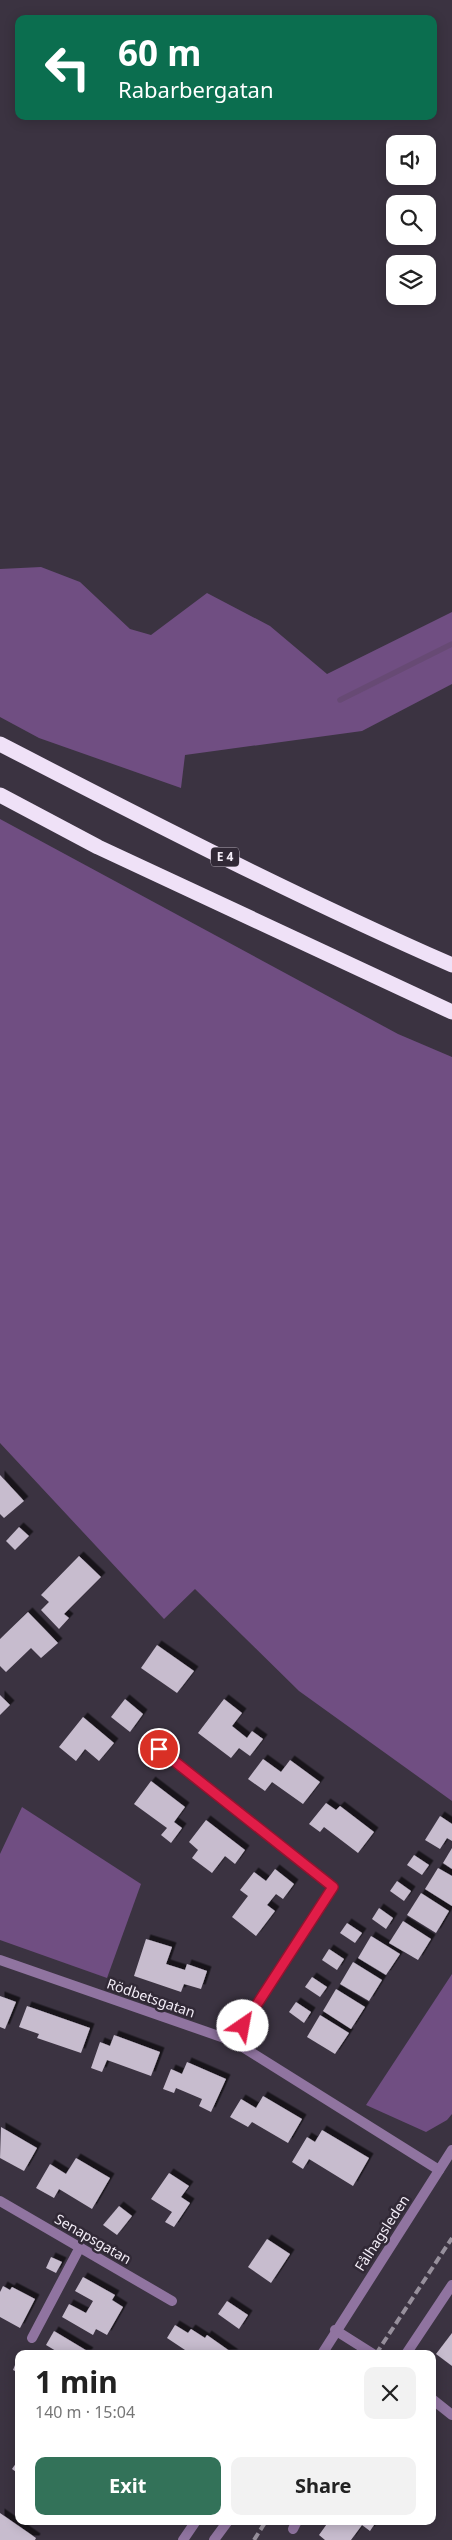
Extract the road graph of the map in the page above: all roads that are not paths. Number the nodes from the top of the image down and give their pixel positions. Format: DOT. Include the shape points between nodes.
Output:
graph roads {
  1 [pos="0,744"];
  2 [pos="0,795"];
  3 [pos="452,965"];
  4 [pos="452,1012"];
  5 [pos="159,1749"];
  6 [pos="0,1960"];
  7 [pos="233,2041"];
  8 [pos="452,2150"];
  9 [pos="439,2170"];
  10 [pos="0,2200"];
  11 [pos="80,2248"];
  12 [pos="452,2285"];
  13 [pos="172,2301"];
  14 [pos="335,2330"];
  15 [pos="32,2338"];
  16 [pos="321,2350"];
  17 [pos="324,2350"];
  18 [pos="367,2350"];
  19 [pos="409,2350"];
  20 [pos="436,2402"];
  21 [pos="452,2415"];
  22 [pos="193,2525"];
  23 [pos="225,2525"];
  24 [pos="183,2540"];
  25 [pos="214,2540"];
  1 -- 3 [label="highway, E 4" via="398,942"];
  2 -- 4 [label="highway" via="98,847"];
  5 -- 7 [label="street" via="333,1887"];
  6 -- 7 [label="street, Rödbetsgatan"];
  7 -- 9 [label="street, Rödbetsgatan"];
  8 -- 9 [label="street, Fålhagsleden"];
  9 -- 14 [label="street, Fålhagsleden"];
  10 -- 11 [label="street, Senapsgatan"];
  11 -- 13 [label="street, Senapsgatan"];
  11 -- 15 [label="street"];
  12 -- 19 [label="street"];
  14 -- 16 [label="street, Fålhagsleden"];
  14 -- 17 [label="street, Fålhagsleden"];
  14 -- 18 [label="street"];
  20 -- 21 [label="street"];
  22 -- 24 [label="street"];
  23 -- 25 [label="street"];
}
